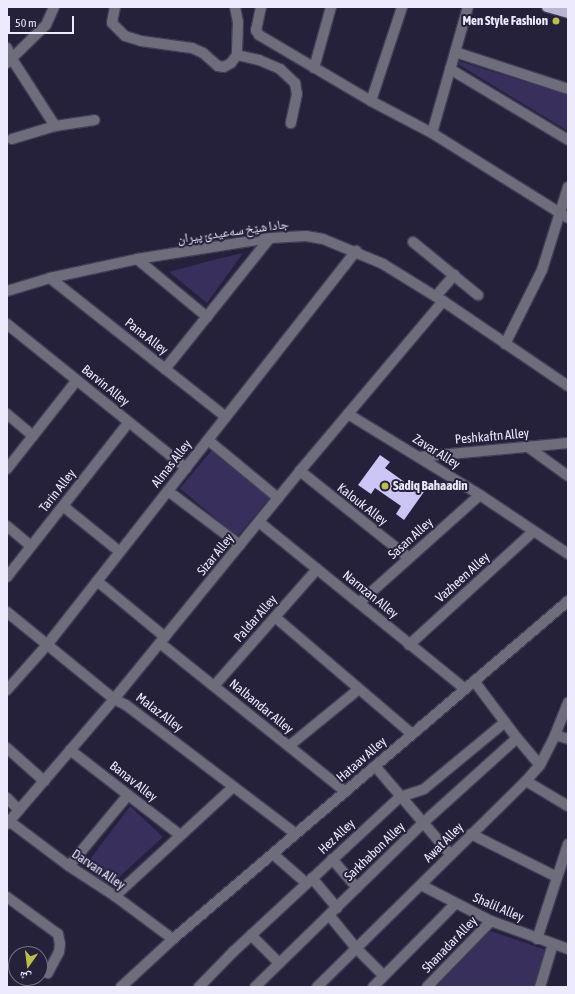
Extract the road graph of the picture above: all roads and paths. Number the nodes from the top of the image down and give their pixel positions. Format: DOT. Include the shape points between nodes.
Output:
graph roads {
  1 [pos="54,7"];
  2 [pos="115,7"];
  3 [pos="235,7"];
  4 [pos="261,7"];
  5 [pos="331,7"];
  6 [pos="402,7"];
  7 [pos="468,7"];
  8 [pos="547,7"];
  9 [pos="568,13"];
  10 [pos="7,48"];
  11 [pos="455,52"];
  12 [pos="237,55"];
  13 [pos="9,61"];
  14 [pos="314,68"];
  15 [pos="450,69"];
  16 [pos="568,89"];
  17 [pos="371,101"];
  18 [pos="95,120"];
  19 [pos="291,123"];
  20 [pos="55,126"];
  21 [pos="432,133"];
  22 [pos="12,139"];
  23 [pos="568,140"];
  24 [pos="568,187"];
  25 [pos="564,215"];
  26 [pos="270,238"];
  27 [pos="413,242"];
  28 [pos="356,251"];
  29 [pos="137,259"];
  30 [pos="454,275"];
  31 [pos="50,278"];
  32 [pos="7,291"];
  33 [pos="478,295"];
  34 [pos="440,299"];
  35 [pos="207,317"];
  36 [pos="7,324"];
  37 [pos="505,344"];
  38 [pos="165,369"];
  39 [pos="77,380"];
  40 [pos="568,386"];
  41 [pos="7,414"];
  42 [pos="348,414"];
  43 [pos="226,417"];
  44 [pos="129,422"];
  45 [pos="33,436"];
  46 [pos="208,440"];
  47 [pos="568,443"];
  48 [pos="528,447"];
  49 [pos="418,457"];
  50 [pos="186,468"];
  51 [pos="7,469"];
  52 [pos="300,472"];
  53 [pos="568,476"];
  54 [pos="168,491"];
  55 [pos="480,495"];
  56 [pos="278,498"];
  57 [pos="63,506"];
  58 [pos="259,522"];
  59 [pos="7,526"];
  60 [pos="534,531"];
  61 [pos="240,545"];
  62 [pos="31,546"];
  63 [pos="120,552"];
  64 [pos="568,554"];
  65 [pos="409,558"];
  66 [pos="317,569"];
  67 [pos="7,577"];
  68 [pos="97,581"];
  69 [pos="568,601"];
  70 [pos="359,603"];
  71 [pos="7,612"];
  72 [pos="275,617"];
  73 [pos="163,640"];
  74 [pos="410,644"];
  75 [pos="47,645"];
  76 [pos="474,681"];
  77 [pos="214,686"];
  78 [pos="359,689"];
  79 [pos="465,689"];
  80 [pos="7,690"];
  81 [pos="114,699"];
  82 [pos="568,702"];
  83 [pos="505,722"];
  84 [pos="412,734"];
  85 [pos="555,735"];
  86 [pos="517,738"];
  87 [pos="568,738"];
  88 [pos="289,746"];
  89 [pos="7,748"];
  90 [pos="70,750"];
  91 [pos="540,765"];
  92 [pos="375,766"];
  93 [pos="44,781"];
  94 [pos="526,781"];
  95 [pos="233,787"];
  96 [pos="346,792"];
  97 [pos="128,795"];
  98 [pos="400,797"];
  99 [pos="7,798"];
  100 [pos="568,806"];
  101 [pos="19,810"];
  102 [pos="8,822"];
  103 [pos="424,822"];
  104 [pos="296,834"];
  105 [pos="471,834"];
  106 [pos="180,835"];
  107 [pos="568,844"];
  108 [pos="273,854"];
  109 [pos="450,854"];
  110 [pos="332,858"];
  111 [pos="69,866"];
  112 [pos="557,877"];
  113 [pos="309,881"];
  114 [pos="421,885"];
  115 [pos="357,888"];
  116 [pos="115,896"];
  117 [pos="7,897"];
  118 [pos="456,904"];
  119 [pos="337,908"];
  120 [pos="329,915"];
  121 [pos="491,921"];
  122 [pos="251,935"];
  123 [pos="173,939"];
  124 [pos="537,939"];
  125 [pos="553,944"];
  126 [pos="356,948"];
  127 [pos="568,949"];
  128 [pos="279,963"];
  129 [pos="48,973"];
  130 [pos="383,975"];
  131 [pos="121,987"];
  132 [pos="199,987"];
  133 [pos="255,987"];
  134 [pos="317,987"];
  135 [pos="374,987"];
  136 [pos="427,987"];
  137 [pos="540,987"];
  1 -- 13 [label="street" via="46,25"];
  2 -- 12 [label="street" via="112,23 125,36 141,41 192,48 203,53 218,66 231,64"];
  3 -- 12 [label="street" via="238,22"];
  4 -- 14 [label="street" via="256,30 259,35"];
  5 -- 14 [label="street"];
  6 -- 17 [label="street"];
  7 -- 11 [label="street"];
  8 -- 9 [label="main road"];
  10 -- 13 [label="street"];
  11 -- 15 [label="street"];
  11 -- 16 [label="street"];
  12 -- 19 [label="street" via="259,60 280,69 295,83 297,94"];
  13 -- 20 [label="street"];
  14 -- 17 [label="street"];
  15 -- 21 [label="street"];
  15 -- 23 [label="street"];
  17 -- 21 [label="street"];
  18 -- 20 [label="street"];
  20 -- 22 [label="street"];
  21 -- 25 [label="street"];
  24 -- 25 [label="street"];
  25 -- 37 [label="street" via="542,270"];
  26 -- 28 [label="street, جادا شێخ سەعیدێ پیران" via="306,236 323,239"];
  26 -- 29 [label="street, جادا شێخ سەعیدێ پیران"];
  26 -- 35 [label="street"];
  27 -- 30 [label="street"];
  28 -- 34 [label="street, جادا شێخ سەعیدێ پیران" via="383,264"];
  28 -- 43 [label="street, Almas Alley"];
  29 -- 31 [label="street, جادا شێخ سەعیدێ پیران"];
  29 -- 35 [label="street"];
  30 -- 33 [label="street"];
  30 -- 34 [label="street, Sizar Alley"];
  31 -- 32 [label="street, جادا شێخ سەعیدێ پیران"];
  31 -- 38 [label="street, Pana Alley"];
  34 -- 37 [label="street, جادا شێخ سەعیدێ پیران"];
  34 -- 42 [label="street, Sizar Alley"];
  35 -- 38 [label="street"];
  36 -- 39 [label="street, Barvin Alley"];
  37 -- 40 [label="street, جادا شێخ سەعیدێ پیران"];
  38 -- 43 [label="street, Pana Alley"];
  39 -- 44 [label="street, Barvin Alley"];
  39 -- 45 [label="street"];
  41 -- 45 [label="street"];
  42 -- 49 [label="street, Zavar Alley"];
  42 -- 52 [label="street, Sizar Alley"];
  43 -- 46 [label="street, Almas Alley"];
  44 -- 50 [label="street, Barvin Alley"];
  44 -- 57 [label="street, Tarin Alley"];
  45 -- 51 [label="street"];
  46 -- 50 [label="street, Almas Alley"];
  46 -- 56 [label="street"];
  47 -- 48 [label="street, Peshkaftn Alley"];
  48 -- 49 [label="street, Peshkaftn Alley"];
  48 -- 53 [label="street"];
  49 -- 55 [label="street, Zavar Alley"];
  50 -- 54 [label="street, Almas Alley"];
  52 -- 56 [label="street, Sizar Alley"];
  52 -- 65 [label="street, Kalouk Alley"];
  54 -- 61 [label="street"];
  54 -- 63 [label="street, Almas Alley"];
  55 -- 60 [label="street, Zavar Alley"];
  55 -- 65 [label="street, Sasan Alley"];
  56 -- 58 [label="street, Sizar Alley"];
  57 -- 62 [label="street, Tarin Alley"];
  57 -- 63 [label="street"];
  58 -- 61 [label="street, Sizar Alley"];
  58 -- 66 [label="street, Narnzan Alley"];
  59 -- 62 [label="street"];
  60 -- 64 [label="street, Zavar Alley"];
  60 -- 74 [label="street, Vazheen Alley"];
  61 -- 73 [label="street, Sizar Alley"];
  62 -- 67 [label="street, Tarin Alley"];
  63 -- 68 [label="street, Almas Alley"];
  65 -- 70 [label="street, Sasan Alley"];
  66 -- 70 [label="street, Narnzan Alley"];
  66 -- 72 [label="street, Paldar Alley"];
  68 -- 73 [label="street, Nalbandar Alley"];
  68 -- 75 [label="street, Almas Alley"];
  69 -- 76 [label="street, Hataav Alley"];
  70 -- 74 [label="street, Narnzan Alley"];
  71 -- 75 [label="street, Malaz Alley"];
  72 -- 77 [label="street, Paldar Alley"];
  72 -- 78 [label="street"];
  73 -- 77 [label="street, Nalbandar Alley"];
  73 -- 81 [label="street, Sizar Alley"];
  74 -- 79 [label="street, Narnzan Alley"];
  75 -- 80 [label="street, Almas Alley"];
  75 -- 81 [label="street, Malaz Alley"];
  76 -- 79 [label="street, Hataav Alley"];
  76 -- 83 [label="street"];
  77 -- 88 [label="street, Nalbandar Alley"];
  78 -- 84 [label="street"];
  78 -- 88 [label="street"];
  79 -- 84 [label="street, Hataav Alley"];
  81 -- 90 [label="street, Sizar Alley"];
  81 -- 95 [label="street, Malaz Alley" via="126,704"];
  82 -- 85 [label="street, Awat Alley"];
  83 -- 86 [label="street"];
  83 -- 98 [label="street, Hez Alley" via="424,789"];
  84 -- 92 [label="street, Hataav Alley"];
  85 -- 87 [label="street"];
  85 -- 91 [label="street, Awat Alley"];
  86 -- 91 [label="street"];
  86 -- 103 [label="street, Sarkhabon Alley"];
  88 -- 96 [label="street, Nalbandar Alley"];
  89 -- 93 [label="street"];
  90 -- 93 [label="street, Sizar Alley"];
  90 -- 97 [label="street, Banav Alley"];
  91 -- 94 [label="street, Awat Alley"];
  92 -- 96 [label="street, Hataav Alley"];
  92 -- 98 [label="street"];
  93 -- 101 [label="street, Sizar Alley"];
  94 -- 100 [label="street"];
  94 -- 105 [label="street, Awat Alley"];
  95 -- 104 [label="street, Malaz Alley"];
  95 -- 106 [label="street"];
  96 -- 104 [label="street, Hataav Alley"];
  97 -- 106 [label="street, Banav Alley"];
  97 -- 111 [label="street"];
  98 -- 103 [label="street"];
  98 -- 110 [label="street, Hez Alley"];
  99 -- 101 [label="street"];
  101 -- 102 [label="street, Sizar Alley"];
  102 -- 111 [label="street, Darvan Alley"];
  103 -- 109 [label="street"];
  103 -- 115 [label="street, Sarkhabon Alley"];
  104 -- 108 [label="street, Hataav Alley"];
  105 -- 109 [label="street, Awat Alley"];
  105 -- 112 [label="street"];
  106 -- 116 [label="street"];
  107 -- 112 [label="street"];
  108 -- 113 [label="street"];
  108 -- 123 [label="street, Hataav Alley"];
  109 -- 114 [label="street, Awat Alley"];
  110 -- 113 [label="street, Hez Alley"];
  110 -- 115 [label="street"];
  111 -- 116 [label="street, Darvan Alley"];
  112 -- 124 [label="street"];
  113 -- 119 [label="street"];
  113 -- 122 [label="street, Hez Alley"];
  114 -- 118 [label="street, Shalil Alley"];
  114 -- 126 [label="street, Awat Alley"];
  115 -- 119 [label="street, Sarkhabon Alley"];
  116 -- 123 [label="street, Darvan Alley"];
  117 -- 129 [label="street" via="58,934 59,952"];
  118 -- 121 [label="street, Shalil Alley"];
  118 -- 130 [label="street"];
  119 -- 120 [label="street, Sarkhabon Alley"];
  120 -- 126 [label="street"];
  120 -- 128 [label="street, Sarkhabon Alley"];
  121 -- 124 [label="street, Shalil Alley"];
  121 -- 136 [label="street, Shanadar Alley"];
  122 -- 128 [label="street"];
  122 -- 132 [label="street, Hez Alley"];
  123 -- 131 [label="street, Hataav Alley"];
  124 -- 125 [label="street, Shalil Alley"];
  125 -- 127 [label="street, Shalil Alley"];
  125 -- 137 [label="street"];
  126 -- 130 [label="street"];
  126 -- 134 [label="street, Awat Alley"];
  128 -- 133 [label="street, Sarkhabon Alley"];
  130 -- 135 [label="street"];
}
